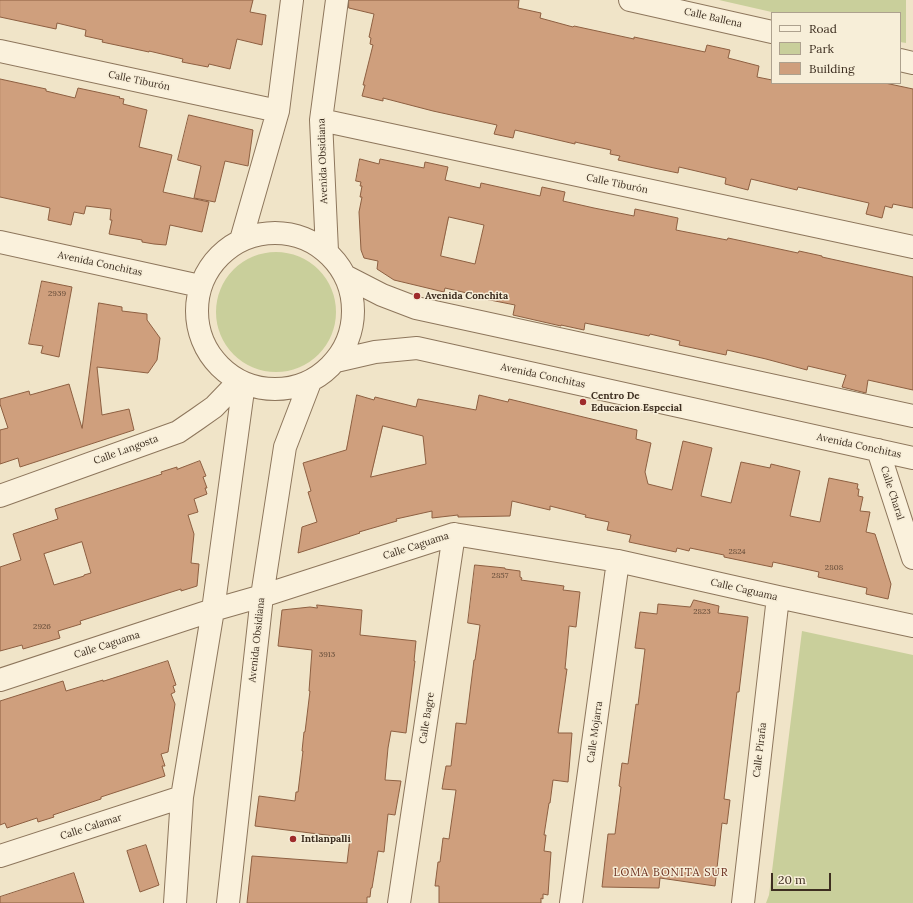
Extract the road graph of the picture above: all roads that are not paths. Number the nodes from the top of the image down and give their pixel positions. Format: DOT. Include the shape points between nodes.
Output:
graph roads {
  1 [pos="292,0"];
  2 [pos="337,0"];
  3 [pos="630,0"];
  4 [pos="771,32"];
  5 [pos="0,51"];
  6 [pos="901,60"];
  7 [pos="913,63"];
  8 [pos="278,111"];
  9 [pos="321,120"];
  10 [pos="241,240"];
  11 [pos="0,242"];
  12 [pos="913,248"];
  13 [pos="327,251"];
  14 [pos="347,276"];
  15 [pos="200,286"];
  16 [pos="336,361"];
  17 [pos="241,382"];
  18 [pos="310,382"];
  19 [pos="913,416"];
  20 [pos="878,450"];
  21 [pos="913,458"];
  22 [pos="0,496"];
  23 [pos="454,534"];
  24 [pos="913,558"];
  25 [pos="618,561"];
  26 [pos="262,596"];
  27 [pos="778,597"];
  28 [pos="213,610"];
  29 [pos="913,626"];
  30 [pos="0,680"];
  31 [pos="182,798"];
  32 [pos="0,856"];
  33 [pos="175,903"];
  34 [pos="228,903"];
  35 [pos="399,903"];
  36 [pos="572,903"];
  37 [pos="743,903"];
  1 -- 8 [label="street"];
  2 -- 9 [label="street, Avenida Obsidiana"];
  3 -- 4 [label="street, Calle Ballena"];
  5 -- 8 [label="street, Calle Tiburón"];
  6 -- 7 [label="street"];
  8 -- 10 [label="street"];
  9 -- 12 [label="street, Calle Tiburón"];
  9 -- 13 [label="street, Avenida Obsidiana"];
  10 -- 13 [label="street" via="263,233 286,233 308,239"];
  10 -- 15 [label="street" via="224,252 210,267"];
  11 -- 15 [label="street, Avenida Conchitas"];
  13 -- 14 [label="street"];
  14 -- 16 [label="street" via="354,306 351,335"];
  14 -- 19 [label="street" via="382,295 416,308"];
  15 -- 17 [label="street" via="196,308 198,330 207,350 220,368"];
  16 -- 18 [label="street"];
  16 -- 20 [label="street, Avenida Conchitas" via="375,352 417,348"];
  17 -- 18 [label="street" via="266,389 288,389"];
  17 -- 22 [label="street, Calle Langosta" via="197,420 178,432"];
  17 -- 28 [label="street"];
  18 -- 26 [label="street, Avenida Obsidiana" via="285,447"];
  20 -- 21 [label="street, Avenida Conchitas"];
  20 -- 24 [label="street, Calle Charal"];
  23 -- 25 [label="street, Calle Caguama"];
  23 -- 26 [label="street, Calle Caguama"];
  23 -- 35 [label="street, Calle Bagre"];
  25 -- 27 [label="street, Calle Caguama"];
  25 -- 36 [label="street, Calle Mojarra"];
  26 -- 28 [label="street, Calle Caguama"];
  26 -- 34 [label="street, Avenida Obsidiana"];
  27 -- 29 [label="street, Calle Caguama"];
  27 -- 37 [label="street, Calle Piraña"];
  28 -- 30 [label="street, Calle Caguama"];
  28 -- 31 [label="street"];
  31 -- 32 [label="street, Calle Calamar"];
  31 -- 33 [label="street"];
}
